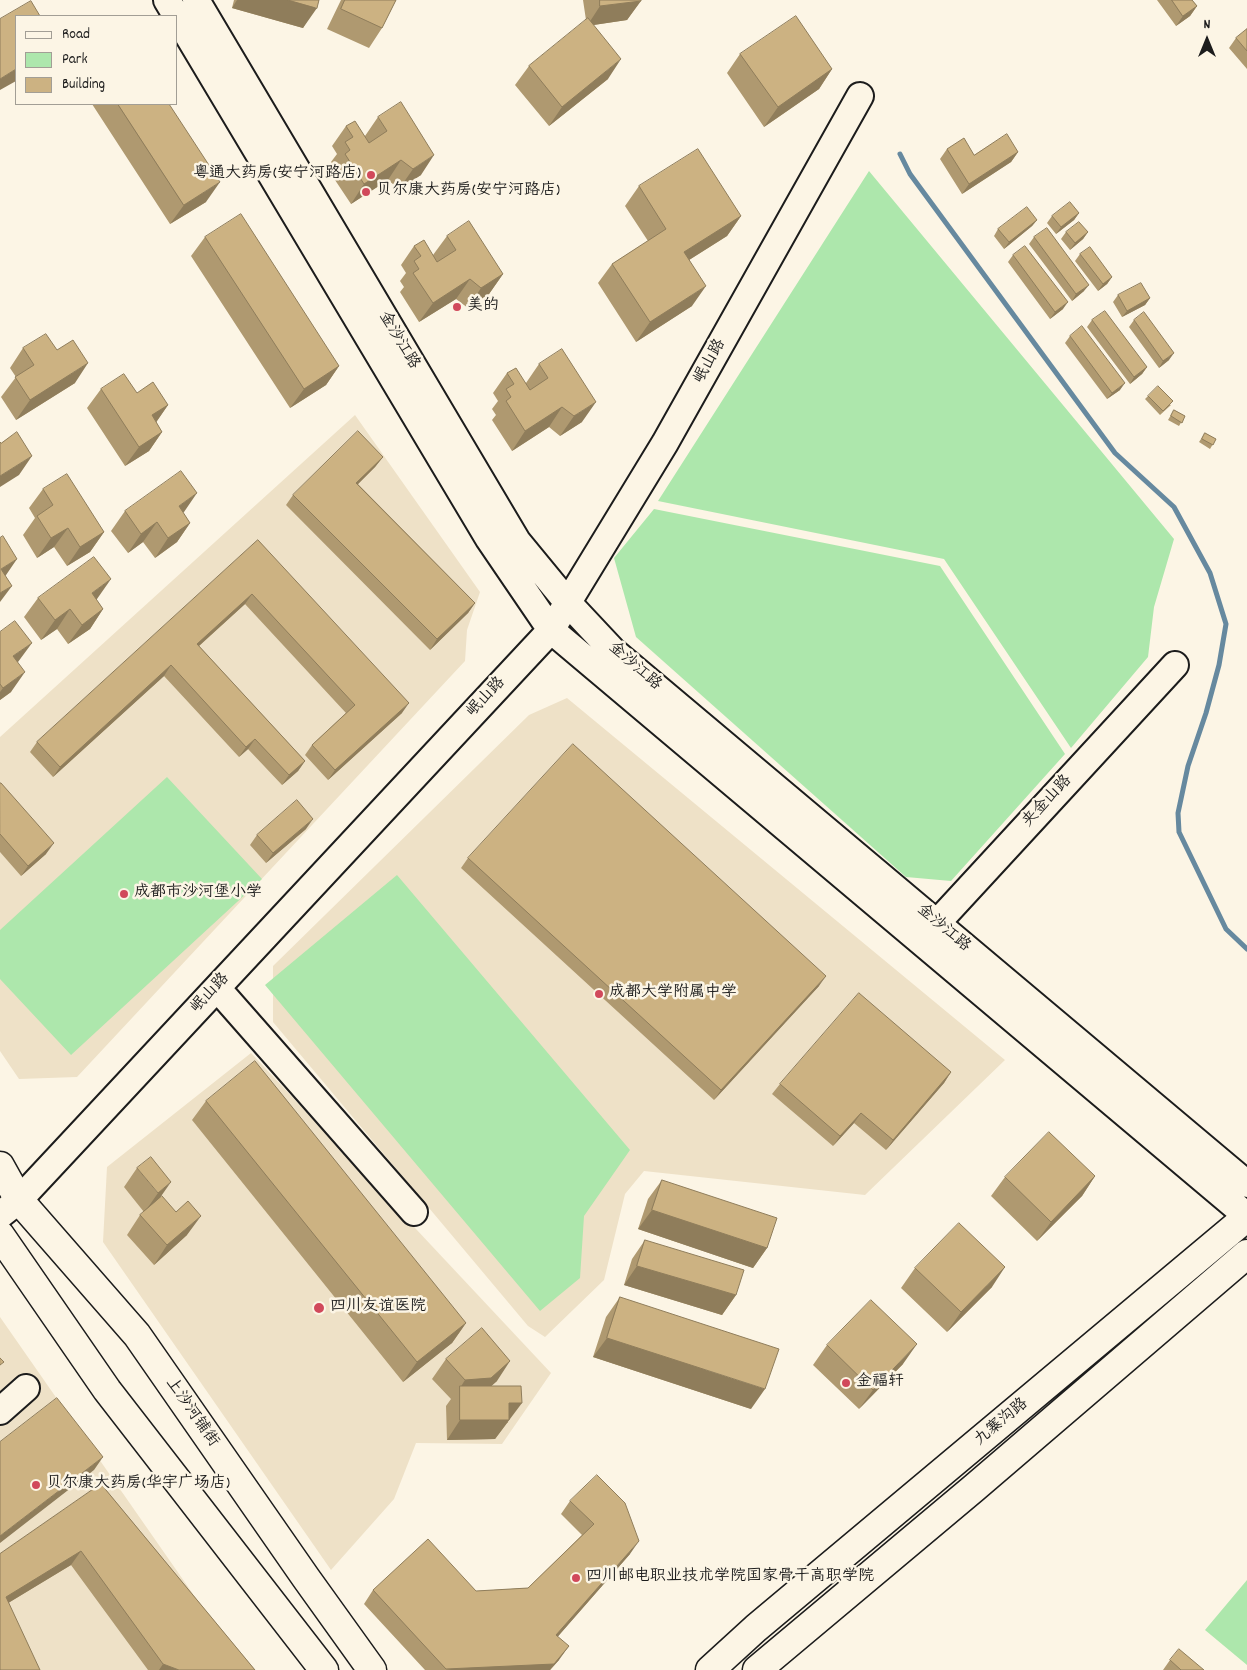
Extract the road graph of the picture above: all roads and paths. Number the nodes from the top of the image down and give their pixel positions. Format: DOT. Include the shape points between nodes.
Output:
graph roads {
  1 [pos="166,0"];
  2 [pos="196,0"];
  3 [pos="175,15"];
  4 [pos="178,20"];
  5 [pos="860,96"];
  6 [pos="568,603"];
  7 [pos="551,630"];
  8 [pos="1175,665"];
  9 [pos="929,932"];
  10 [pos="217,988"];
  11 [pos="0,1166"];
  12 [pos="1247,1184"];
  13 [pos="9,1208"];
  14 [pos="414,1212"];
  15 [pos="1247,1216"];
  16 [pos="0,1235"];
  17 [pos="1247,1254"];
  18 [pos="26,1388"];
  19 [pos="0,1411"];
  20 [pos="766,1661"];
  21 [pos="324,1670"];
  22 [pos="372,1670"];
  23 [pos="710,1670"];
  1 -- 3 [label="street"];
  2 -- 6 [label="street, 金沙江路" via="517,541"];
  4 -- 7 [label="street" via="489,539"];
  5 -- 6 [label="street, 岷山路" via="666,443"];
  6 -- 7 [label="street, 岷山路"];
  6 -- 9 [label="street, 金沙江路" via="613,651"];
  7 -- 9 [label="street"];
  7 -- 10 [label="street, 岷山路"];
  8 -- 9 [label="street, 夹金山路"];
  9 -- 12 [label="street, 金沙江路"];
  9 -- 15 [label="street, 金沙江路"];
  10 -- 13 [label="street, 岷山路"];
  10 -- 14 [label="street"];
  11 -- 13 [label="main road, 上沙河铺街"];
  13 -- 22 [label="main road, 上沙河铺街" via="137,1336"];
  15 -- 23 [label="main road, 九寨沟路"];
  16 -- 21 [label="main road" via="107,1390"];
  17 -- 20 [label="main road, 九寨沟路"];
  18 -- 19 [label="street"];
}
